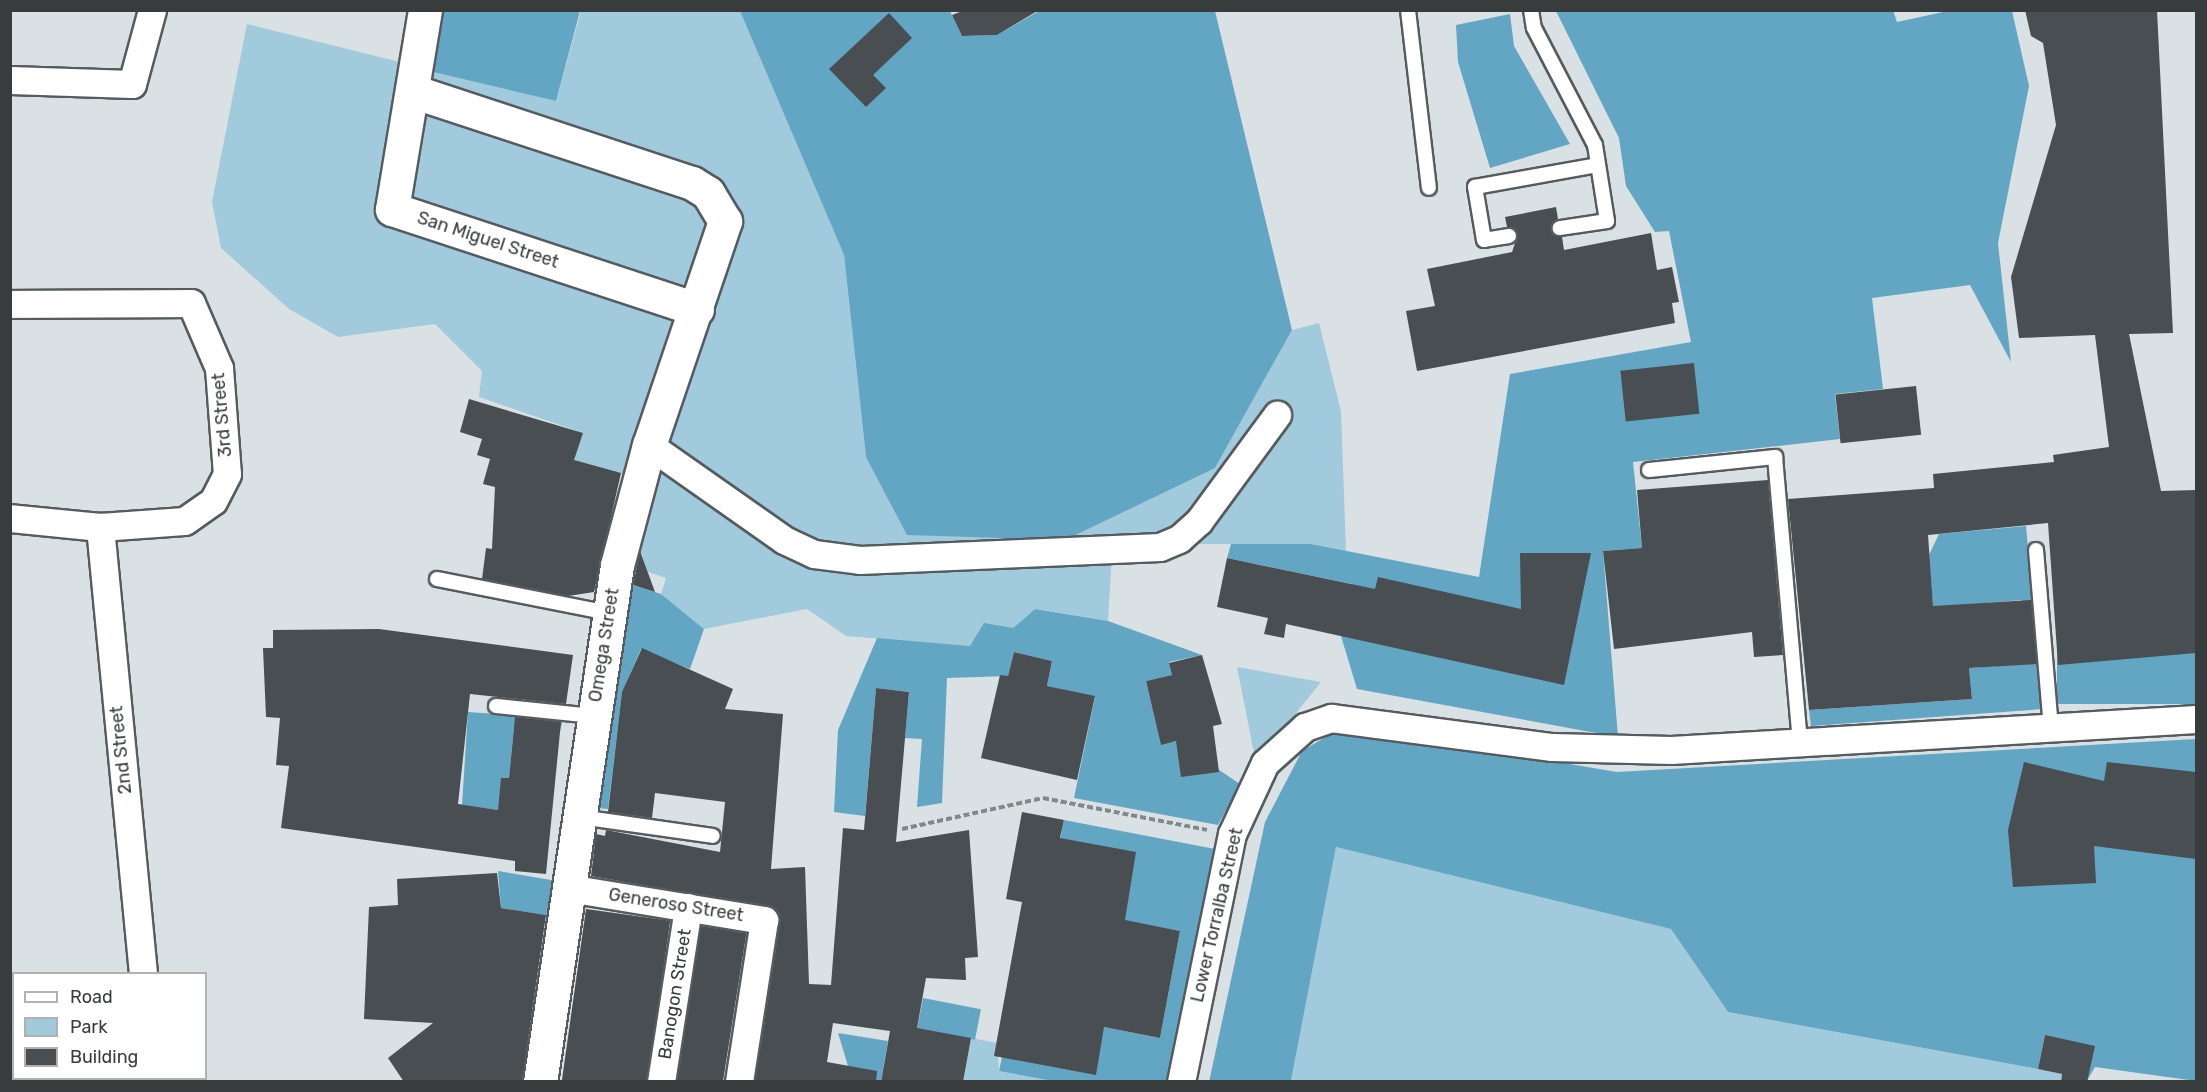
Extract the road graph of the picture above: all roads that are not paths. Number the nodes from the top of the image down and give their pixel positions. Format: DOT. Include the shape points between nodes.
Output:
graph roads {
  1 [pos="152,10"];
  2 [pos="425,10"];
  3 [pos="1408,10"];
  4 [pos="1531,10"];
  5 [pos="10,80"];
  6 [pos="412,91"];
  7 [pos="1597,165"];
  8 [pos="1429,188"];
  9 [pos="1560,228"];
  10 [pos="1509,236"];
  11 [pos="10,304"];
  12 [pos="697,309"];
  13 [pos="1277,415"];
  14 [pos="649,445"];
  15 [pos="1649,470"];
  16 [pos="10,518"];
  17 [pos="100,527"];
  18 [pos="2036,550"];
  19 [pos="437,579"];
  20 [pos="608,613"];
  21 [pos="496,706"];
  22 [pos="593,716"];
  23 [pos="2196,719"];
  24 [pos="2050,728"];
  25 [pos="1800,744"];
  26 [pos="578,816"];
  27 [pos="713,836"];
  28 [pos="568,888"];
  29 [pos="688,907"];
  30 [pos="143,972"];
  31 [pos="540,1082"];
  32 [pos="661,1082"];
  33 [pos="739,1082"];
  34 [pos="1181,1082"];
  1 -- 5 [label="street" via="132,84"];
  2 -- 6 [label="street, San Miguel Street"];
  3 -- 8 [label="lane"];
  4 -- 7 [label="lane" via="1534,28 1595,145"];
  6 -- 12 [label="street, Omega Street" via="692,183 708,193 725,221"];
  6 -- 12 [label="street, San Miguel Street" via="392,209"];
  7 -- 9 [label="lane" via="1607,220"];
  7 -- 10 [label="lane" via="1475,187 1485,240"];
  11 -- 17 [label="street, 3rd Street" via="191,303 202,319 219,368 227,474 213,501 184,521"];
  12 -- 14 [label="street, Omega Street"];
  13 -- 14 [label="street" via="1199,521 1179,539 1160,547 860,560 814,554 784,540"];
  14 -- 20 [label="street, Omega Street"];
  15 -- 25 [label="lane" via="1775,457"];
  16 -- 17 [label="street, 3rd Street"];
  17 -- 30 [label="street, 2nd Street"];
  18 -- 24 [label="lane"];
  19 -- 20 [label="lane"];
  20 -- 22 [label="street, Omega Street"];
  21 -- 22 [label="lane"];
  22 -- 26 [label="street, Omega Street"];
  23 -- 24 [label="street"];
  24 -- 25 [label="street"];
  25 -- 34 [label="street, Lower Torralba Street" via="1671,750 1552,747 1331,718 1282,742 1265,764 1232,834"];
  26 -- 27 [label="lane"];
  26 -- 28 [label="street, Omega Street"];
  28 -- 29 [label="street, Generoso Street"];
  28 -- 31 [label="street, Omega Street"];
  29 -- 32 [label="street, Banogon Street"];
  29 -- 33 [label="street, Generoso Street" via="764,920"];
}
